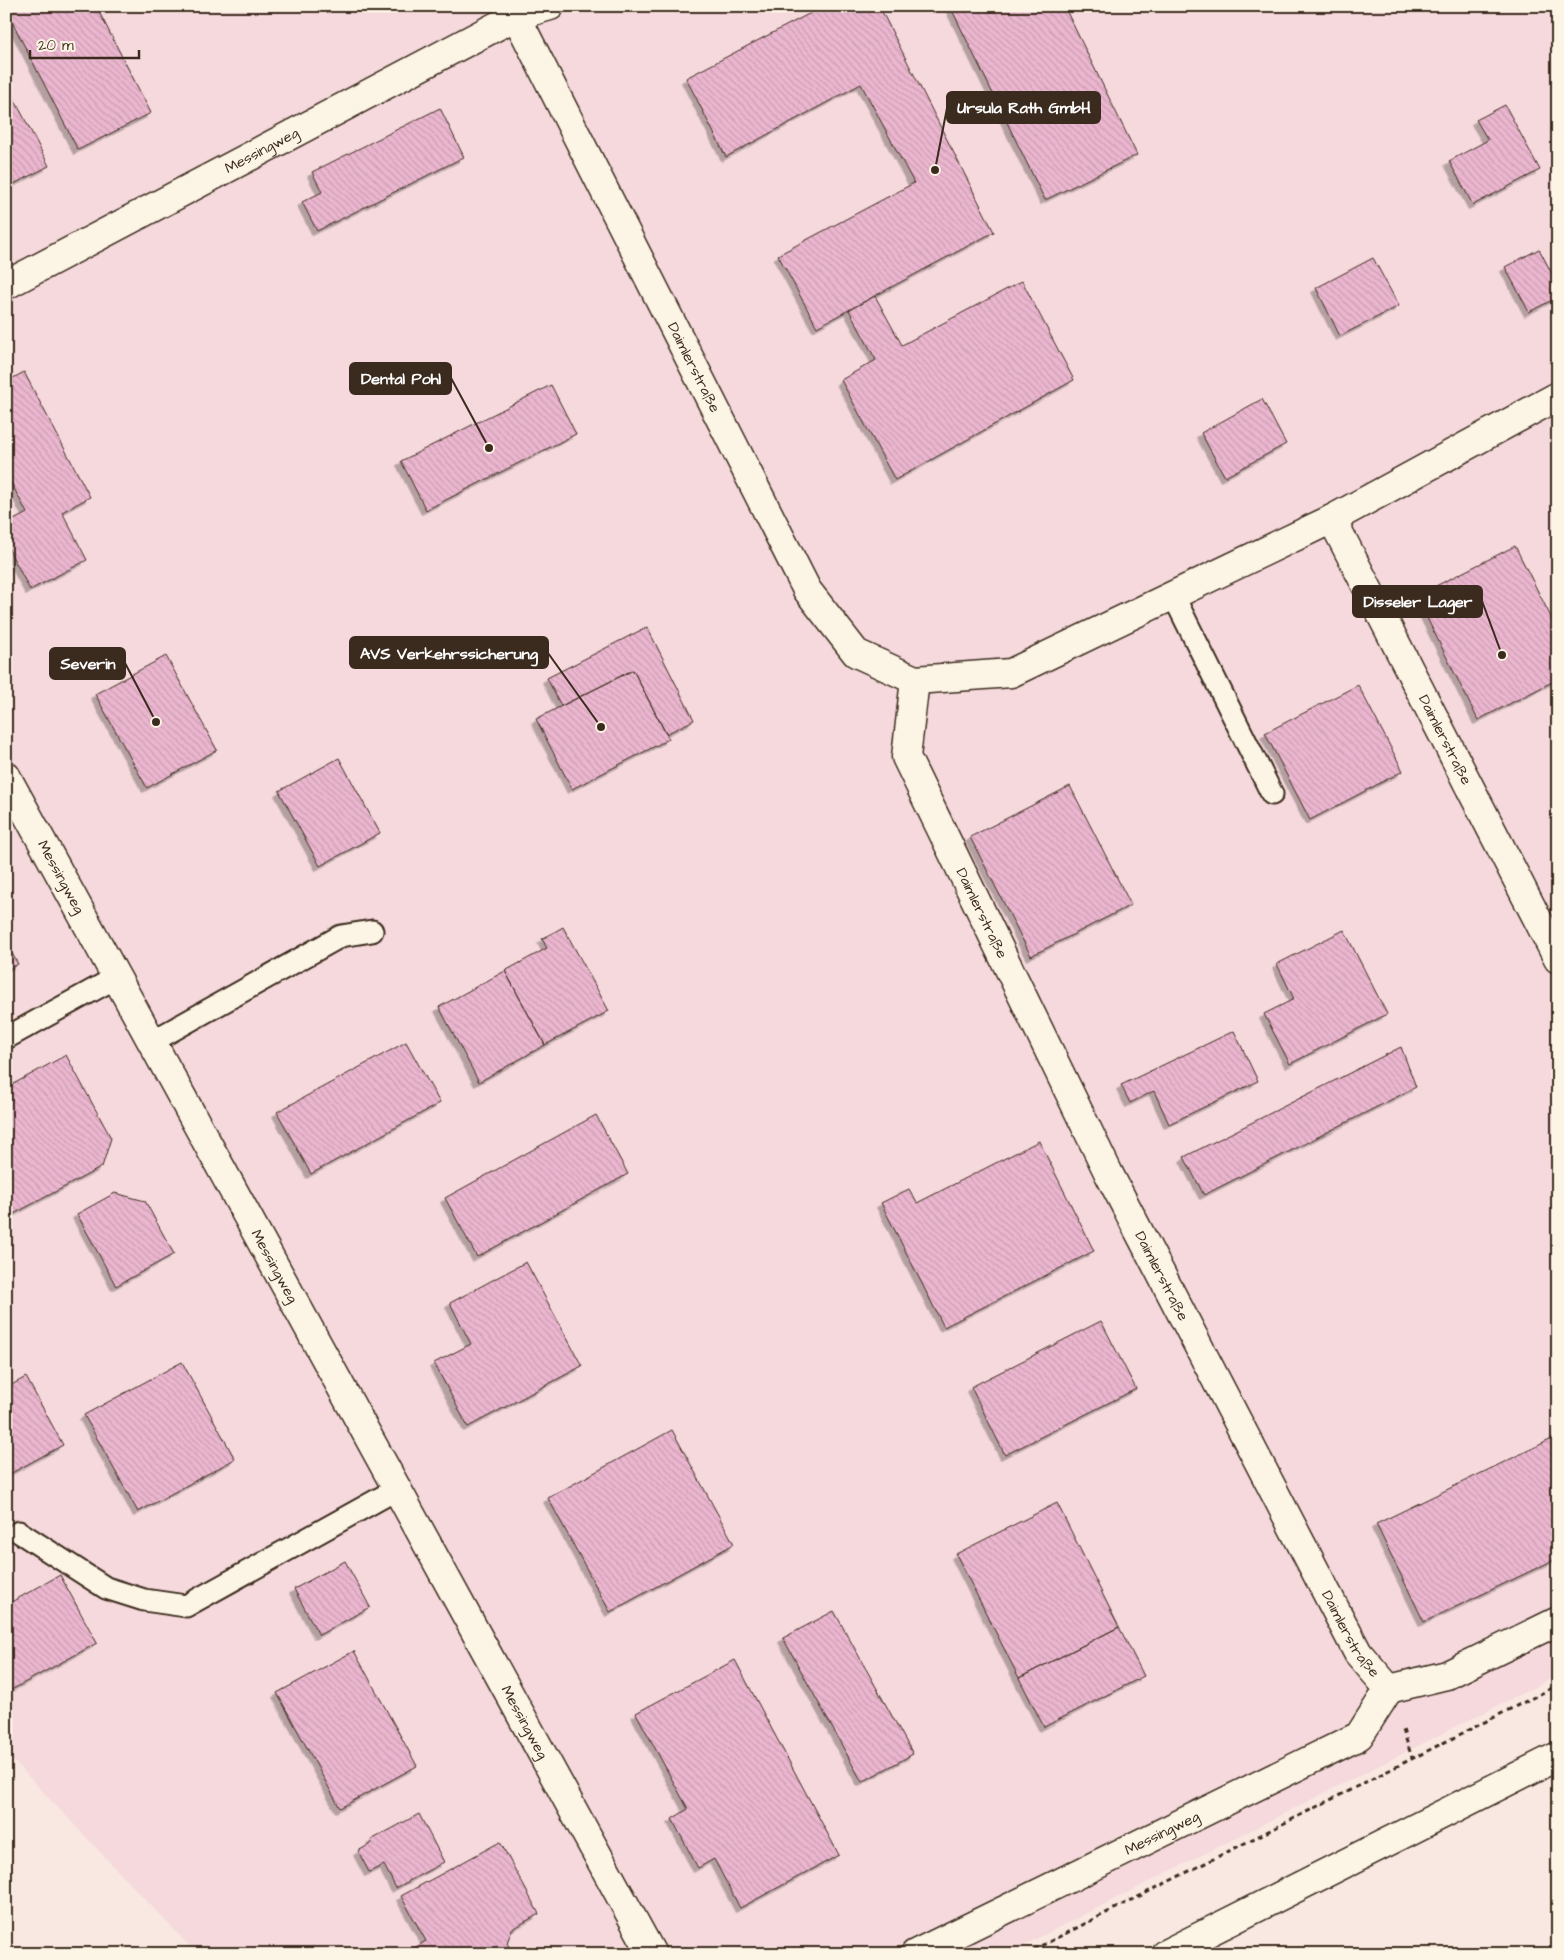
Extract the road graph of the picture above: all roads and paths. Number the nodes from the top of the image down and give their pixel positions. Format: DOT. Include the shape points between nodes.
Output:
graph roads {
  1 [pos="550,6"];
  2 [pos="513,11"];
  3 [pos="6,284"];
  4 [pos="1558,396"];
  5 [pos="1332,519"];
  6 [pos="1173,595"];
  7 [pos="915,680"];
  8 [pos="6,776"];
  9 [pos="1272,794"];
  10 [pos="372,932"];
  11 [pos="1558,959"];
  12 [pos="117,976"];
  13 [pos="6,1038"];
  14 [pos="153,1041"];
  15 [pos="397,1490"];
  16 [pos="20,1532"];
  17 [pos="1558,1621"];
  18 [pos="1558,1685"];
  19 [pos="1389,1689"];
  20 [pos="1558,1756"];
  21 [pos="652,1954"];
  22 [pos="915,1954"];
  23 [pos="1025,1954"];
  24 [pos="1165,1954"];
  1 -- 2 [label="street, Messingweg"];
  2 -- 3 [label="street, Messingweg"];
  2 -- 7 [label="street, Daimlerstraße" via="807,590 856,653"];
  4 -- 5 [label="street, Daimlerstraße"];
  5 -- 6 [label="street, Daimlerstraße"];
  5 -- 11 [label="street, Daimlerstraße"];
  6 -- 7 [label="street, Daimlerstraße" via="1011,673"];
  6 -- 9 [label="lane"];
  7 -- 19 [label="street, Daimlerstraße" via="906,757 1109,1174 1358,1653"];
  8 -- 12 [label="street, Messingweg"];
  10 -- 14 [label="lane" via="341,936"];
  12 -- 13 [label="lane"];
  12 -- 14 [label="street, Messingweg"];
  14 -- 15 [label="street, Messingweg"];
  15 -- 16 [label="lane" via="186,1606 144,1600 106,1588"];
  15 -- 21 [label="street, Messingweg"];
  17 -- 19 [label="street, Daimlerstraße" via="1447,1675"];
  18 -- 23 [label="path"];
  19 -- 22 [label="street, Messingweg" via="1359,1736"];
  20 -- 24 [label="street"];
}
